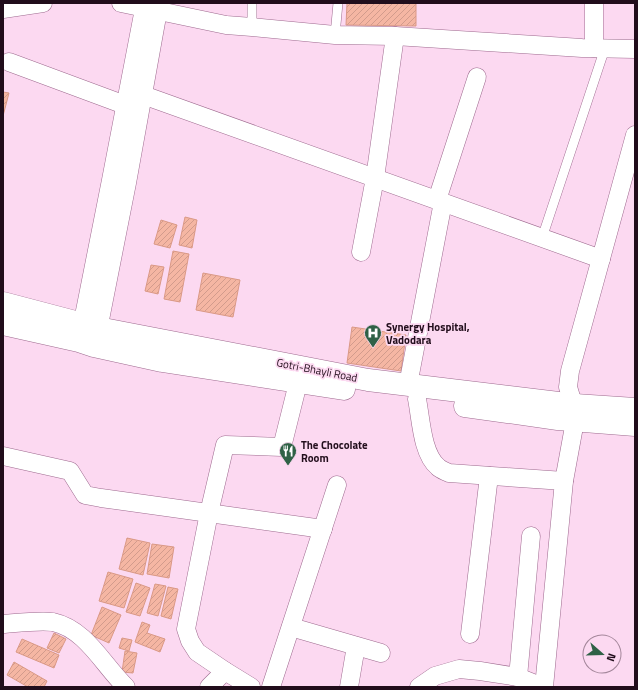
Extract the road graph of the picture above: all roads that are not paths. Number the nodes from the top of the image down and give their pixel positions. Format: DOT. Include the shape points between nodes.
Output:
graph roads {
  1 [pos="43,3"];
  2 [pos="121,3"];
  3 [pos="252,3"];
  4 [pos="338,3"];
  5 [pos="594,3"];
  6 [pos="151,6"];
  7 [pos="3,9"];
  8 [pos="252,26"];
  9 [pos="335,35"];
  10 [pos="395,36"];
  11 [pos="600,48"];
  12 [pos="635,49"];
  13 [pos="9,62"];
  14 [pos="477,77"];
  15 [pos="143,95"];
  16 [pos="126,105"];
  17 [pos="635,135"];
  18 [pos="375,178"];
  19 [pos="440,201"];
  20 [pos="542,238"];
  21 [pos="362,252"];
  22 [pos="601,259"];
  23 [pos="3,303"];
  24 [pos="3,324"];
  25 [pos="88,335"];
  26 [pos="298,383"];
  27 [pos="413,392"];
  28 [pos="635,409"];
  29 [pos="575,413"];
  30 [pos="635,425"];
  31 [pos="3,456"];
  32 [pos="489,476"];
  33 [pos="564,481"];
  34 [pos="337,485"];
  35 [pos="209,513"];
  36 [pos="323,529"];
  37 [pos="531,536"];
  38 [pos="3,624"];
  39 [pos="291,627"];
  40 [pos="470,634"];
  41 [pos="356,646"];
  42 [pos="381,653"];
  43 [pos="225,671"];
  44 [pos="518,677"];
  45 [pos="126,687"];
  46 [pos="209,687"];
  47 [pos="251,687"];
  48 [pos="271,687"];
  49 [pos="349,687"];
  50 [pos="419,687"];
  51 [pos="543,687"];
  1 -- 7 [label="street"];
  2 -- 6 [label="street"];
  3 -- 8 [label="lane"];
  4 -- 9 [label="lane"];
  5 -- 11 [label="street"];
  6 -- 8 [label="street" via="226,25"];
  6 -- 15 [label="street"];
  6 -- 16 [label="street"];
  8 -- 9 [label="street"];
  9 -- 10 [label="street"];
  10 -- 11 [label="street"];
  10 -- 18 [label="street"];
  11 -- 12 [label="street"];
  11 -- 20 [label="lane"];
  13 -- 16 [label="street"];
  14 -- 19 [label="street"];
  15 -- 18 [label="street"];
  15 -- 25 [label="street"];
  16 -- 25 [label="street"];
  17 -- 22 [label="street"];
  18 -- 19 [label="street"];
  18 -- 21 [label="street"];
  19 -- 20 [label="street"];
  19 -- 27 [label="street"];
  20 -- 22 [label="street"];
  22 -- 29 [label="street" via="570,371 568,386"];
  23 -- 25 [label="street, Gotri-Bhayli Road"];
  24 -- 25 [label="street, Gotri-Bhayli Road"];
  25 -- 26 [label="street, Gotri-Bhayli Road" via="162,361"];
  25 -- 27 [label="street, Gotri-Bhayli Road" via="368,380"];
  26 -- 27 [label="street, Gotri-Bhayli Road"];
  26 -- 35 [label="street" via="282,447 225,444"];
  27 -- 29 [label="street, Gotri-Bhayli Road"];
  27 -- 32 [label="street" via="426,451 432,461 449,473"];
  28 -- 29 [label="street, Gotri-Bhayli Road"];
  29 -- 30 [label="street, Gotri-Bhayli Road"];
  29 -- 33 [label="street"];
  31 -- 35 [label="street" via="70,471 85,495"];
  32 -- 33 [label="street"];
  32 -- 40 [label="street"];
  33 -- 51 [label="street"];
  34 -- 36 [label="street"];
  35 -- 36 [label="street"];
  35 -- 43 [label="street" via="186,628 197,652"];
  36 -- 39 [label="street"];
  37 -- 44 [label="street"];
  38 -- 45 [label="street" via="51,622 66,626 79,635"];
  39 -- 41 [label="street"];
  39 -- 48 [label="street"];
  41 -- 42 [label="street"];
  41 -- 49 [label="street"];
  43 -- 46 [label="street"];
  43 -- 47 [label="street"];
  44 -- 50 [label="street" via="459,669 435,676"];
  44 -- 51 [label="street"];
}
